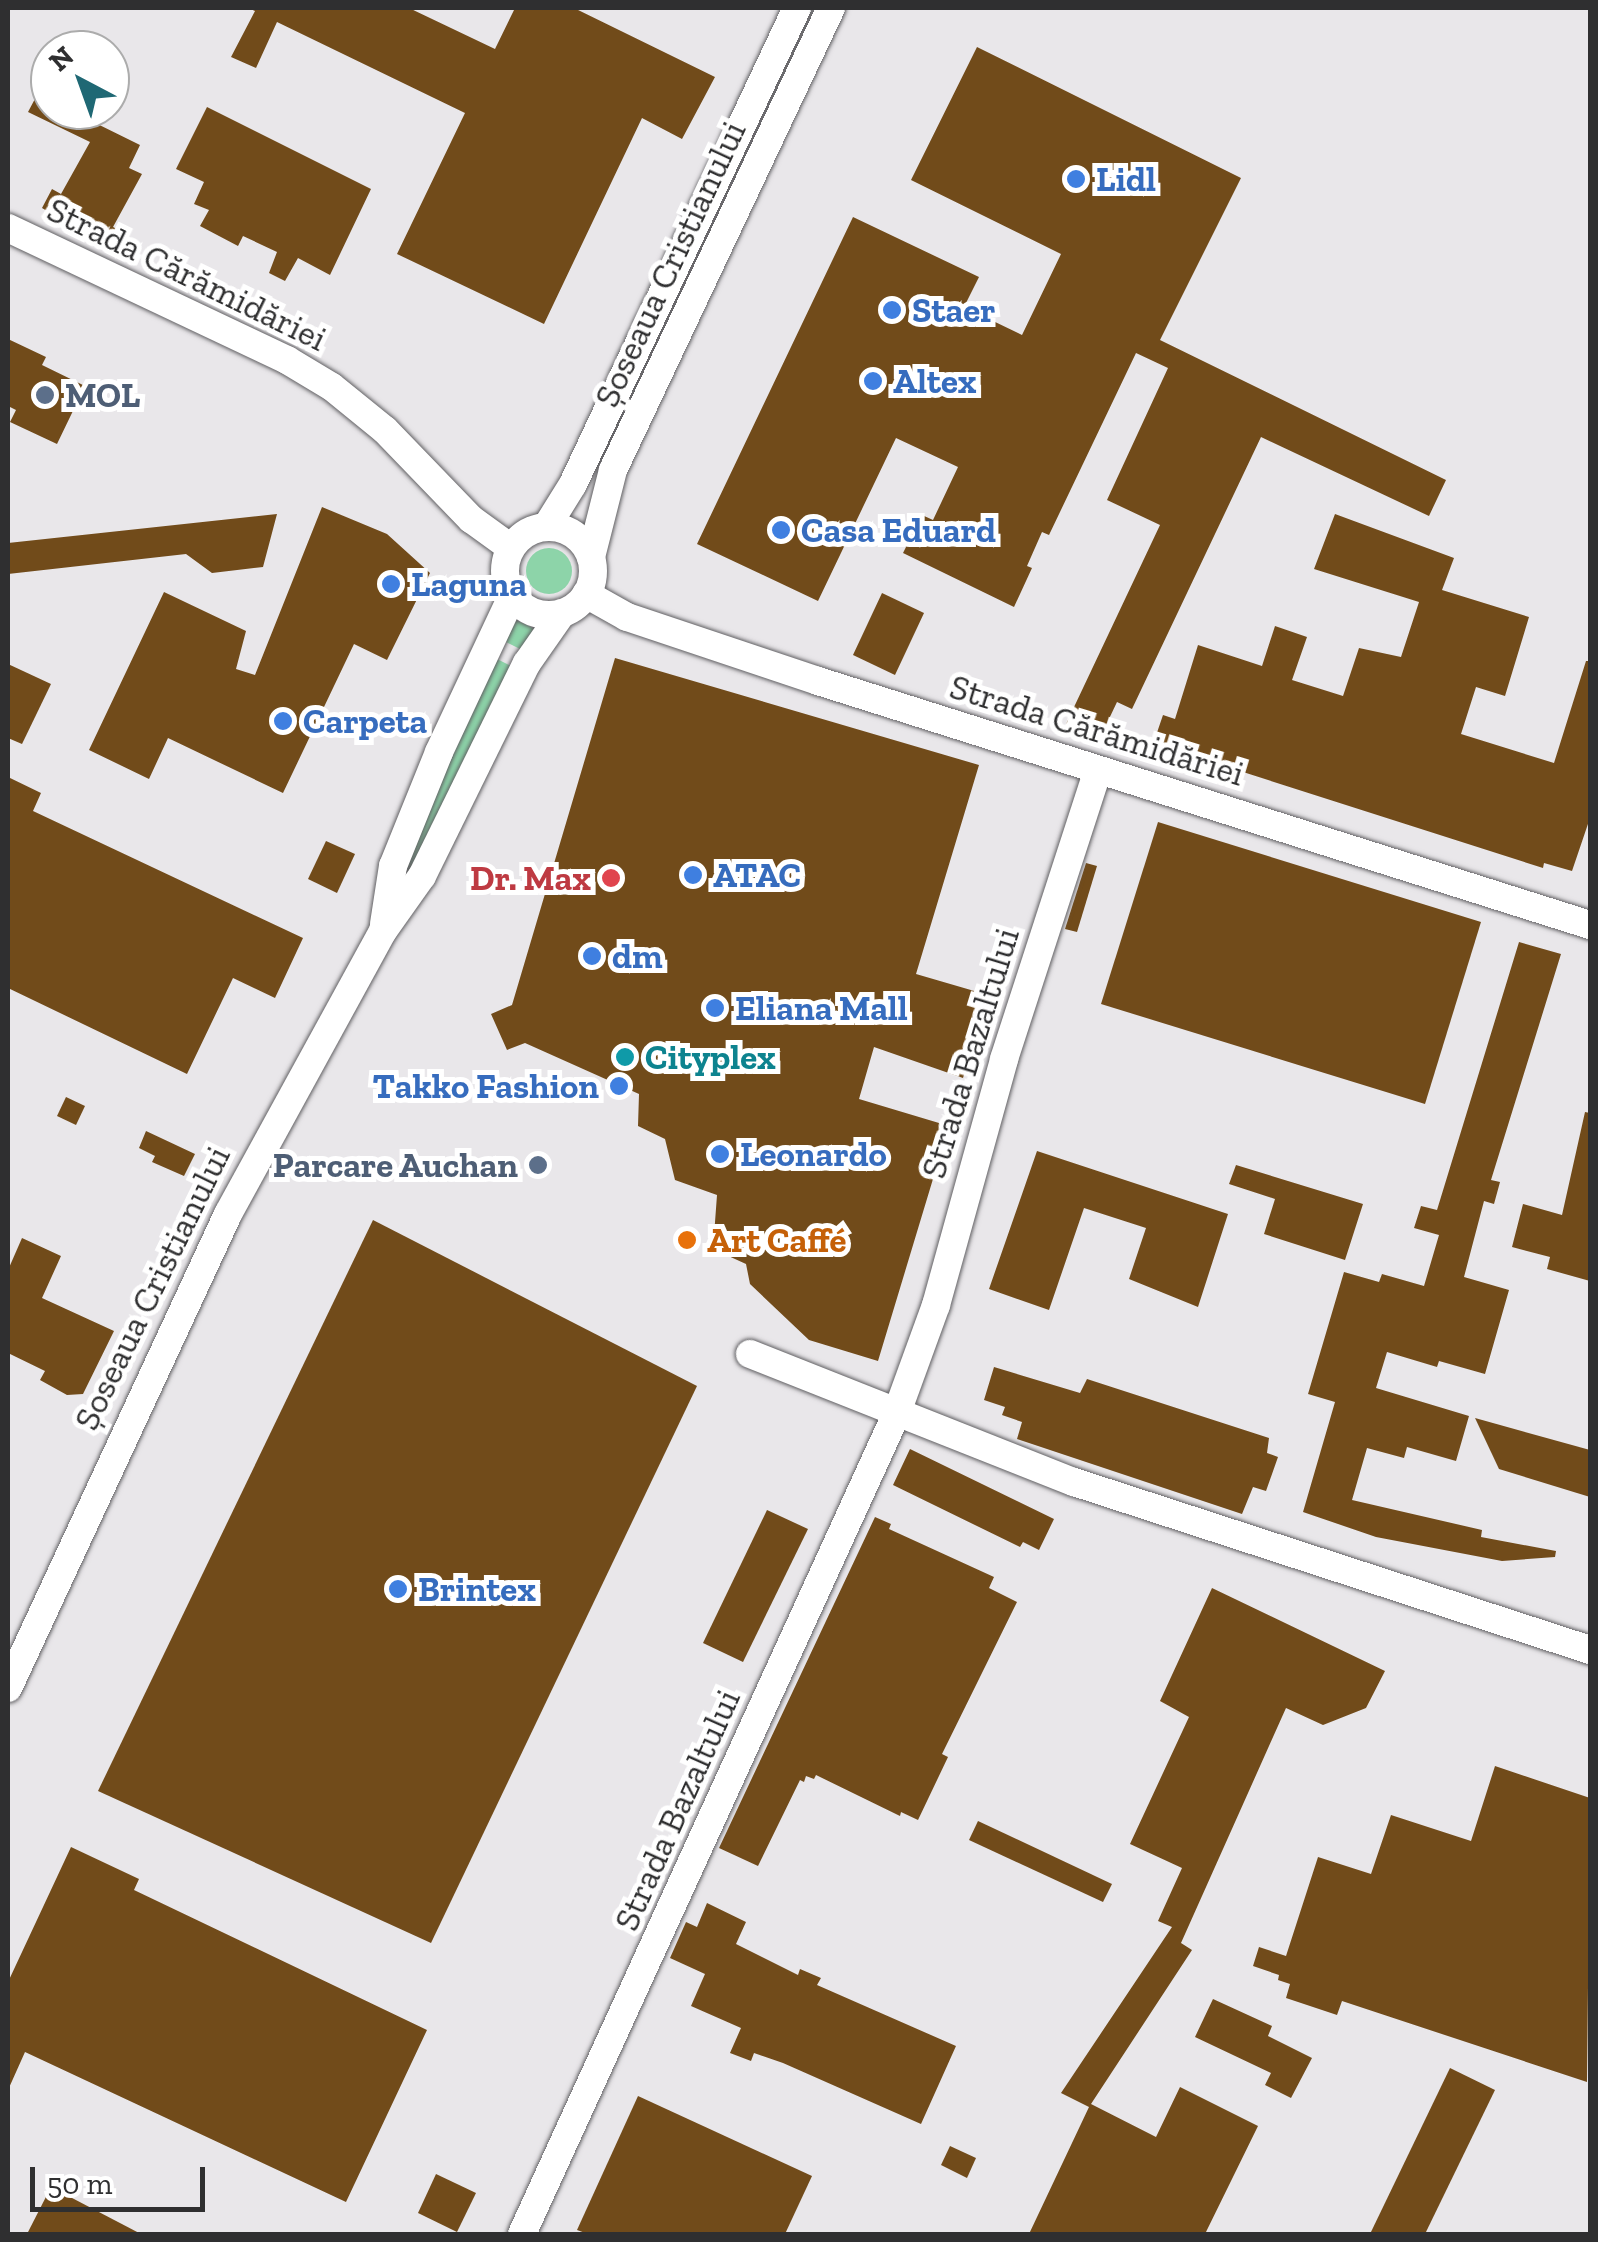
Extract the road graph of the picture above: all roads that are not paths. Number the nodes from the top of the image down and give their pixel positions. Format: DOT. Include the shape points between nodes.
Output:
graph roads {
  1 [pos="797,8"];
  2 [pos="831,8"];
  3 [pos="8,228"];
  4 [pos="547,526"];
  5 [pos="511,548"];
  6 [pos="591,557"];
  7 [pos="586,594"];
  8 [pos="512,596"];
  9 [pos="562,613"];
  10 [pos="1098,770"];
  11 [pos="1590,925"];
  12 [pos="384,931"];
  13 [pos="750,1354"];
  14 [pos="896,1414"];
  15 [pos="1590,1650"];
  16 [pos="8,1688"];
  17 [pos="522,2234"];
  1 -- 4 [label="street, Șoseaua Cristianului" via="573,484"];
  2 -- 6 [label="street, Șoseaua Cristianului" via="614,470"];
  3 -- 5 [label="street, Strada Cărămidăriei" via="332,387 385,430 470,520"];
  4 -- 5 [label="street" via="530,530"];
  4 -- 6 [label="street" via="578,538"];
  5 -- 8 [label="street" via="504,570"];
  6 -- 7 [label="street"];
  7 -- 9 [label="street"];
  7 -- 10 [label="street, Strada Cărămidăriei" via="627,617"];
  8 -- 9 [label="street" via="534,613"];
  8 -- 12 [label="street, Șoseaua Cristianului" via="393,866"];
  9 -- 12 [label="street, Șoseaua Cristianului" via="527,663 422,876"];
  10 -- 11 [label="street, Strada Cărămidăriei"];
  10 -- 14 [label="street, Strada Bazaltului" via="1004,1059 936,1305"];
  12 -- 16 [label="street, Șoseaua Cristianului" via="228,1214"];
  13 -- 14 [label="street"];
  14 -- 15 [label="street" via="1074,1482"];
  14 -- 17 [label="street, Strada Bazaltului"];
}
